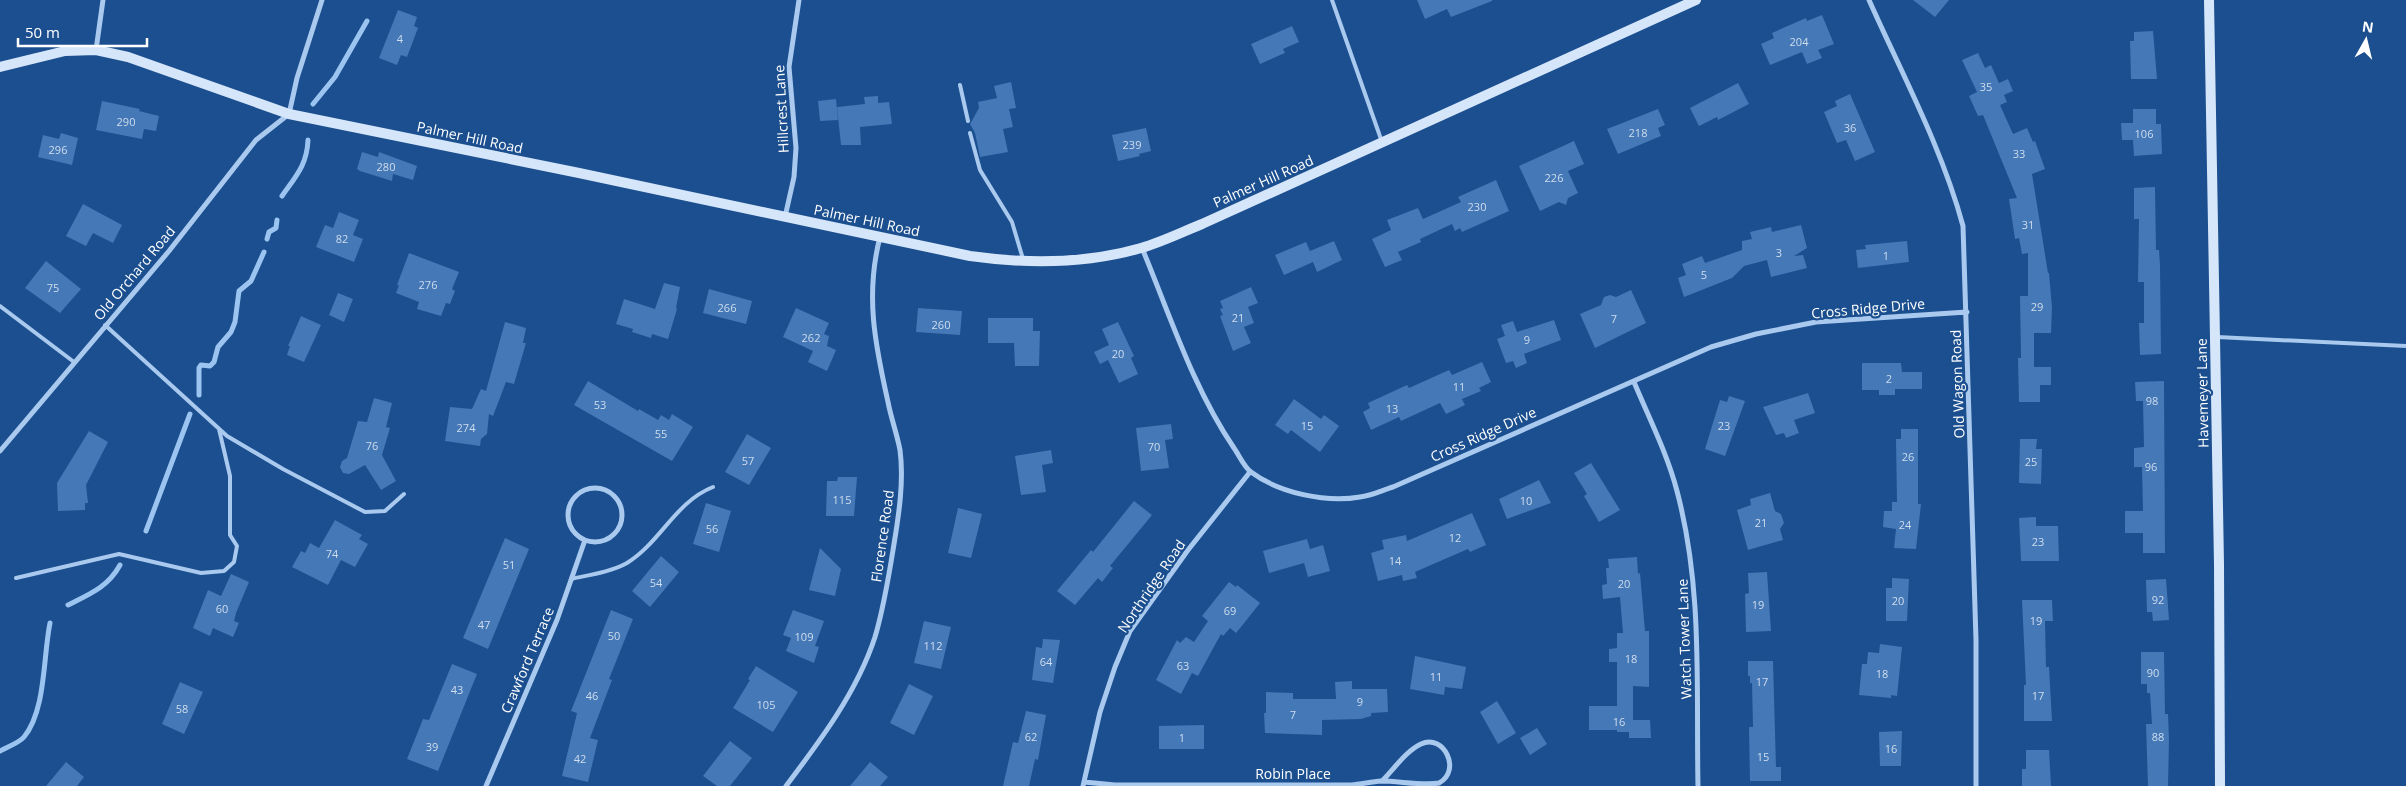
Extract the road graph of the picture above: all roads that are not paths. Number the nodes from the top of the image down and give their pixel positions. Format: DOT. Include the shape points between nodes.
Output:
graph roads {
  1 [pos="103,0"];
  2 [pos="322,0"];
  3 [pos="799,0"];
  4 [pos="1332,0"];
  5 [pos="1696,0"];
  6 [pos="1869,0"];
  7 [pos="2209,0"];
  8 [pos="96,50"];
  9 [pos="0,67"];
  10 [pos="960,85"];
  11 [pos="289,114"];
  12 [pos="968,121"];
  13 [pos="970,133"];
  14 [pos="1382,143"];
  15 [pos="785,217"];
  16 [pos="880,237"];
  17 [pos="1142,248"];
  18 [pos="1024,262"];
  19 [pos="0,306"];
  20 [pos="1967,312"];
  21 [pos="105,325"];
  22 [pos="2215,337"];
  23 [pos="2406,346"];
  24 [pos="74,362"];
  25 [pos="1634,382"];
  26 [pos="219,429"];
  27 [pos="0,451"];
  28 [pos="1250,472"];
  29 [pos="713,487"];
  30 [pos="404,494"];
  31 [pos="585,540"];
  32 [pos="16,578"];
  33 [pos="571,580"];
  34 [pos="1382,781"];
  35 [pos="1083,784"];
  36 [pos="486,786"];
  37 [pos="786,786"];
  38 [pos="1698,786"];
  39 [pos="1976,786"];
  40 [pos="2220,786"];
  1 -- 8 [label="street"];
  2 -- 11 [label="street"];
  3 -- 15 [label="street, Hillcrest Lane" via="789,67 796,148 794,177"];
  4 -- 14 [label="lane"];
  5 -- 14 [label="main road, Palmer Hill Road"];
  6 -- 20 [label="street, Old Wagon Road" via="1954,191 1963,226"];
  7 -- 22 [label="main road, Havemeyer Lane"];
  8 -- 9 [label="main road, Palmer Hill Road" via="65,52"];
  8 -- 11 [label="main road, Palmer Hill Road" via="128,57"];
  10 -- 12 [label="lane"];
  11 -- 15 [label="main road, Palmer Hill Road"];
  11 -- 21 [label="street, Old Orchard Road" via="256,140 169,251"];
  13 -- 18 [label="lane" via="980,170 1012,222"];
  14 -- 17 [label="main road, Palmer Hill Road"];
  15 -- 16 [label="main road, Palmer Hill Road"];
  16 -- 18 [label="main road, Palmer Hill Road" via="970,256"];
  16 -- 37 [label="street, Florence Road" via="871,288 872,315 900,450 899,518 874,638 859,673 825,734"];
  17 -- 18 [label="main road, Palmer Hill Road" via="1104,256"];
  17 -- 28 [label="street, Cross Ridge Drive" via="1203,395"];
  19 -- 24 [label="lane"];
  20 -- 25 [label="street, Cross Ridge Drive" via="1816,322 1756,334 1711,346"];
  20 -- 39 [label="street, Old Wagon Road" via="1976,640"];
  21 -- 24 [label="street, Old Orchard Road"];
  21 -- 26 [label="lane"];
  22 -- 23 [label="lane"];
  22 -- 40 [label="main road, Havemeyer Lane"];
  24 -- 27 [label="street, Old Orchard Road"];
  25 -- 28 [label="street, Cross Ridge Drive" via="1393,487 1361,497 1332,498 1304,494 1274,485"];
  25 -- 38 [label="street, Watch Tower Lane" via="1668,460 1678,492 1694,578"];
  26 -- 30 [label="lane" via="283,469 365,512 385,511"];
  26 -- 32 [label="lane" via="230,476 230,535 237,546 234,562 224,571 201,573 119,554"];
  28 -- 35 [label="street, Northridge Road" via="1130,631 1100,712"];
  29 -- 33 [label="lane" via="699,492 676,511 654,539 626,563"];
  31 -- 31 [label="street" via="602,541 619,528 621,507 607,490 586,489 570,504 567,515 570,525"];
  31 -- 33 [label="street, Crawford Terrace"];
  33 -- 36 [label="street, Crawford Terrace"];
  34 -- 34 [label="street, Robin Place" via="1430,786 1440,783 1447,776 1450,765 1447,752 1436,743 1423,742 1414,747"];
  34 -- 35 [label="street, Robin Place" via="1351,785"];
}
